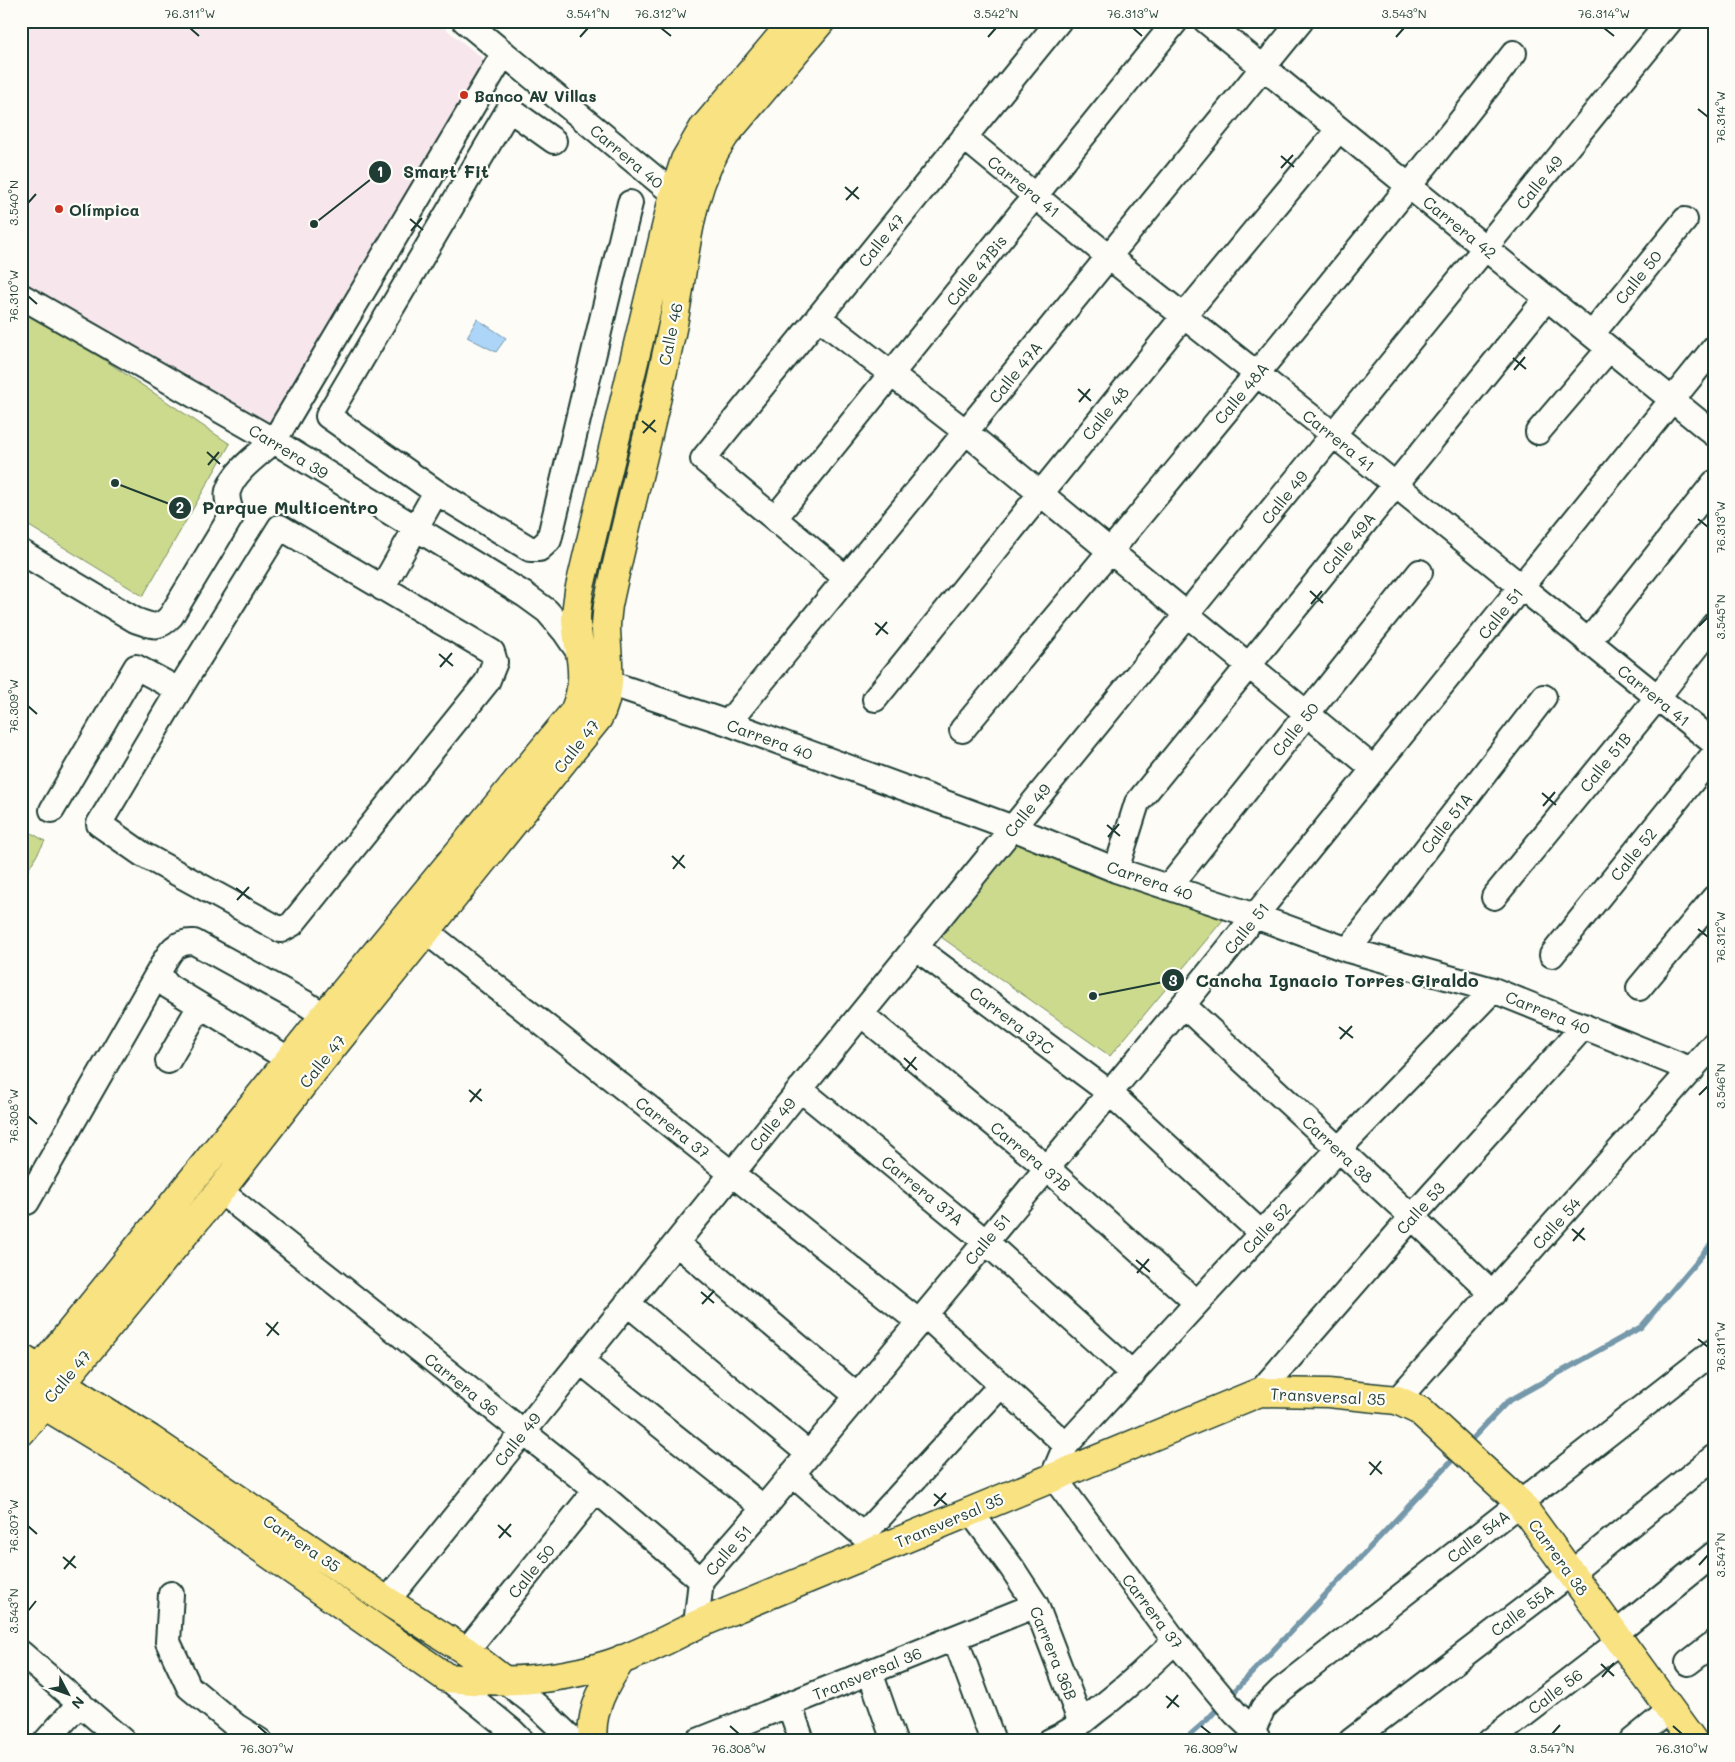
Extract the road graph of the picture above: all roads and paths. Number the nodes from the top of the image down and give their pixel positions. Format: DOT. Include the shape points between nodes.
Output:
graph roads {
  1 [pos="465,21"];
  2 [pos="794,21"];
  3 [pos="821,21"];
  4 [pos="1059,21"];
  5 [pos="1176,21"];
  6 [pos="1206,21"];
  7 [pos="1301,21"];
  8 [pos="1670,21"];
  9 [pos="504,53"];
  10 [pos="1514,53"];
  11 [pos="1263,68"];
  12 [pos="1339,129"];
  13 [pos="964,137"];
  14 [pos="554,141"];
  15 [pos="1410,187"];
  16 [pos="674,194"];
  17 [pos="1036,196"];
  18 [pos="630,203"];
  19 [pos="1685,220"];
  20 [pos="1486,248"];
  21 [pos="1109,257"];
  22 [pos="21,296"];
  23 [pos="1547,298"];
  24 [pos="1184,316"];
  25 [pos="818,317"];
  26 [pos="1600,342"];
  27 [pos="1714,348"];
  28 [pos="892,374"];
  29 [pos="1257,374"];
  30 [pos="1671,399"];
  31 [pos="966,432"];
  32 [pos="1538,432"];
  33 [pos="1714,434"];
  34 [pos="1334,435"];
  35 [pos="274,441"];
  36 [pos="1714,483"];
  37 [pos="1395,485"];
  38 [pos="436,492"];
  39 [pos="1041,493"];
  40 [pos="775,518"];
  41 [pos="417,528"];
  42 [pos="1110,551"];
  43 [pos="21,552"];
  44 [pos="1420,572"];
  45 [pos="846,578"];
  46 [pos="1521,587"];
  47 [pos="382,588"];
  48 [pos="1188,613"];
  49 [pos="1714,625"];
  50 [pos="1588,642"];
  51 [pos="582,658"];
  52 [pos="1250,664"];
  53 [pos="610,683"];
  54 [pos="179,690"];
  55 [pos="1544,697"];
  56 [pos="1657,698"];
  57 [pos="875,699"];
  58 [pos="1307,713"];
  59 [pos="728,723"];
  60 [pos="962,730"];
  61 [pos="1714,743"];
  62 [pos="1714,754"];
  63 [pos="1374,769"];
  64 [pos="52,810"];
  65 [pos="1013,828"];
  66 [pos="1116,870"];
  67 [pos="1169,887"];
  68 [pos="1494,897"];
  69 [pos="1714,898"];
  70 [pos="1256,916"];
  71 [pos="427,932"];
  72 [pos="915,947"];
  73 [pos="1348,950"];
  74 [pos="1552,955"];
  75 [pos="158,973"];
  76 [pos="1639,988"];
  77 [pos="1493,990"];
  78 [pos="1182,1005"];
  79 [pos="200,1006"];
  80 [pos="861,1014"];
  81 [pos="336,1023"];
  82 [pos="1584,1026"];
  83 [pos="1714,1044"];
  84 [pos="290,1060"];
  85 [pos="168,1061"];
  86 [pos="1692,1070"];
  87 [pos="800,1089"];
  88 [pos="1110,1093"];
  89 [pos="1339,1149"];
  90 [pos="1047,1168"];
  91 [pos="732,1174"];
  92 [pos="220,1191"];
  93 [pos="27,1202"];
  94 [pos="1412,1217"];
  95 [pos="1261,1233"];
  96 [pos="986,1242"];
  97 [pos="676,1243"];
  98 [pos="1492,1294"];
  99 [pos="627,1303"];
  100 [pos="1197,1303"];
  101 [pos="922,1318"];
  102 [pos="1714,1351"];
  103 [pos="580,1361"];
  104 [pos="41,1371"];
  105 [pos="1133,1374"];
  106 [pos="1001,1385"];
  107 [pos="1260,1392"];
  108 [pos="27,1395"];
  109 [pos="857,1396"];
  110 [pos="1397,1400"];
  111 [pos="21,1432"];
  112 [pos="522,1432"];
  113 [pos="1066,1445"];
  114 [pos="809,1454"];
  115 [pos="1714,1457"];
  116 [pos="792,1474"];
  117 [pos="1053,1476"];
  118 [pos="596,1490"];
  119 [pos="1520,1503"];
  120 [pos="764,1508"];
  121 [pos="970,1511"];
  122 [pos="871,1542"];
  123 [pos="1714,1554"];
  124 [pos="1571,1573"];
  125 [pos="701,1580"];
  126 [pos="170,1594"];
  127 [pos="387,1601"];
  128 [pos="1036,1604"];
  129 [pos="696,1625"];
  130 [pos="954,1638"];
  131 [pos="1618,1638"];
  132 [pos="1175,1641"];
  133 [pos="1714,1643"];
  134 [pos="466,1651"];
  135 [pos="21,1653"];
  136 [pos="622,1659"];
  137 [pos="1688,1663"];
  138 [pos="870,1672"];
  139 [pos="447,1678"];
  140 [pos="505,1681"];
  141 [pos="80,1704"];
  142 [pos="789,1704"];
  143 [pos="1670,1710"];
  144 [pos="1081,1723"];
  145 [pos="1256,1735"];
  146 [pos="510,1737"];
  147 [pos="704,1739"];
  148 [pos="46,1741"];
  149 [pos="123,1741"];
  150 [pos="260,1741"];
  151 [pos="574,1741"];
  152 [pos="593,1741"];
  153 [pos="802,1741"];
  154 [pos="894,1741"];
  155 [pos="993,1741"];
  156 [pos="1050,1741"];
  157 [pos="1351,1741"];
  158 [pos="1490,1741"];
  159 [pos="1632,1741"];
  160 [pos="1693,1741"];
  1 -- 9 [label="street, Carrera 40"];
  2 -- 16 [label="main road, Calle 46" via="704,129 685,160"];
  3 -- 53 [label="main road, Calle 46" via="715,149 692,210 674,323 608,605 606,626"];
  4 -- 13 [label="street, Calle 47"];
  5 -- 17 [label="street, Calle 47Bis"];
  6 -- 11 [label="street, Carrera 42"];
  7 -- 11 [label="street, Calle 47A"];
  8 -- 20 [label="street, Calle 49"];
  9 -- 16 [label="street, Carrera 40"];
  9 -- 35 [label="street"];
  10 -- 15 [label="street, Calle 48A"];
  11 -- 12 [label="street, Carrera 42"];
  11 -- 21 [label="street, Calle 47A"];
  12 -- 15 [label="street, Carrera 42"];
  12 -- 24 [label="street, Calle 48"];
  13 -- 17 [label="street, Carrera 41"];
  13 -- 25 [label="street, Calle 47"];
  14 -- 38 [label="street" via="509,109 328,416"];
  15 -- 20 [label="street, Carrera 42"];
  15 -- 29 [label="street, Calle 48A"];
  16 -- 51 [label="main road, Calle 46" via="579,591 576,617"];
  17 -- 21 [label="street, Carrera 41"];
  17 -- 28 [label="street, Calle 47Bis"];
  18 -- 38 [label="street" via="549,540 539,549 530,549"];
  19 -- 26 [label="street, Calle 50"];
  20 -- 23 [label="street, Carrera 42"];
  20 -- 34 [label="street, Calle 49"];
  21 -- 24 [label="street, Carrera 41"];
  21 -- 31 [label="street, Calle 47A"];
  22 -- 35 [label="street, Carrera 39"];
  23 -- 26 [label="street, Carrera 42"];
  23 -- 37 [label="street, Calle 49A"];
  24 -- 29 [label="street, Carrera 41"];
  24 -- 39 [label="street, Calle 48"];
  25 -- 28 [label="street"];
  25 -- 40 [label="street, Calle 47" via="703,459"];
  26 -- 30 [label="street, Carrera 42"];
  26 -- 32 [label="street, Calle 50"];
  27 -- 30 [label="street, Calle 51"];
  28 -- 31 [label="street"];
  28 -- 40 [label="street, Calle 47Bis"];
  29 -- 34 [label="street, Carrera 41"];
  29 -- 42 [label="street, Calle 48A"];
  30 -- 33 [label="street, Carrera 42"];
  30 -- 46 [label="street, Calle 51"];
  31 -- 39 [label="street"];
  31 -- 45 [label="street, Calle 47A"];
  34 -- 37 [label="street, Carrera 41"];
  34 -- 48 [label="street, Calle 49"];
  35 -- 41 [label="street, Carrera 39"];
  35 -- 43 [label="street" via="233,481 227,492 232,515 163,624 153,626 135,620"];
  36 -- 50 [label="street"];
  37 -- 46 [label="street, Carrera 41"];
  37 -- 52 [label="street, Calle 49A"];
  38 -- 41 [label="street"];
  39 -- 42 [label="street"];
  39 -- 57 [label="street, Calle 48"];
  40 -- 45 [label="street"];
  41 -- 47 [label="street"];
  41 -- 51 [label="street, Carrera 39" via="547,612"];
  42 -- 48 [label="street"];
  42 -- 60 [label="street, Calle 48A"];
  44 -- 58 [label="street, Calle 50"];
  45 -- 59 [label="street, Calle 47A"];
  46 -- 50 [label="street, Carrera 41"];
  46 -- 63 [label="street, Calle 51"];
  47 -- 54 [label="street" via="280,527"];
  47 -- 54 [label="street" via="492,652 495,662 487,682 292,924 281,930 142,854 99,824"];
  48 -- 52 [label="street"];
  48 -- 65 [label="street, Calle 49"];
  49 -- 56 [label="street, Calle 51B"];
  50 -- 56 [label="street, Carrera 41"];
  51 -- 53 [label="street, Carrera 39"];
  51 -- 81 [label="main road, Calle 47" via="582,689 567,721"];
  52 -- 58 [label="street"];
  52 -- 66 [label="street, Calle 49A" via="1137,803"];
  53 -- 59 [label="street, Carrera 40"];
  53 -- 71 [label="main road, Calle 47" via="605,706 598,718"];
  54 -- 64 [label="street" via="136,666"];
  55 -- 73 [label="street, Calle 51A"];
  56 -- 61 [label="street, Carrera 41"];
  56 -- 68 [label="street, Calle 51B"];
  58 -- 63 [label="street"];
  58 -- 67 [label="street, Calle 50"];
  59 -- 65 [label="street, Carrera 40"];
  62 -- 74 [label="street, Calle 52"];
  63 -- 70 [label="street, Calle 51"];
  65 -- 66 [label="street, Carrera 40"];
  65 -- 72 [label="street, Calle 49"];
  66 -- 67 [label="street, Carrera 40"];
  67 -- 70 [label="street, Carrera 40"];
  69 -- 76 [label="street"];
  70 -- 73 [label="street, Carrera 40"];
  70 -- 78 [label="street, Calle 51"];
  71 -- 81 [label="main road, Calle 47"];
  71 -- 91 [label="street, Carrera 37"];
  72 -- 80 [label="street, Calle 49"];
  72 -- 88 [label="street, Carrera 37C"];
  73 -- 77 [label="street, Carrera 40"];
  75 -- 79 [label="street" via="168,986"];
  75 -- 81 [label="street" via="171,949 182,942 194,942"];
  75 -- 93 [label="street"];
  77 -- 82 [label="street, Carrera 40"];
  77 -- 89 [label="street, Calle 52"];
  78 -- 88 [label="street, Calle 51"];
  78 -- 89 [label="street, Carrera 38"];
  79 -- 84 [label="street"];
  79 -- 85 [label="street"];
  80 -- 87 [label="street, Calle 49"];
  80 -- 90 [label="street, Carrera 37B"];
  81 -- 84 [label="main road, Calle 47"];
  81 -- 92 [label="main road, Calle 47"];
  82 -- 86 [label="street, Carrera 40"];
  82 -- 94 [label="street, Calle 53"];
  83 -- 86 [label="street, Calle 54"];
  84 -- 104 [label="main road, Calle 47"];
  86 -- 98 [label="street, Calle 54"];
  87 -- 91 [label="street, Calle 49"];
  87 -- 96 [label="street, Carrera 37A"];
  88 -- 90 [label="street, Calle 51"];
  88 -- 95 [label="street, Carrera 37C"];
  89 -- 94 [label="street, Carrera 38"];
  89 -- 95 [label="street, Calle 52"];
  90 -- 96 [label="street, Calle 51"];
  90 -- 100 [label="street, Carrera 37B"];
  91 -- 97 [label="street, Calle 49"];
  91 -- 101 [label="street, Carrera 37"];
  92 -- 104 [label="main road, Calle 47"];
  92 -- 112 [label="street, Carrera 36"];
  94 -- 98 [label="street, Carrera 38"];
  94 -- 107 [label="street, Calle 53"];
  95 -- 100 [label="street, Calle 52"];
  96 -- 101 [label="street, Calle 51"];
  96 -- 105 [label="street, Carrera 37A"];
  97 -- 99 [label="street, Calle 49"];
  97 -- 109 [label="street"];
  98 -- 110 [label="street, Calle 54"];
  99 -- 103 [label="street, Calle 49"];
  99 -- 114 [label="street"];
  100 -- 105 [label="street, Calle 52"];
  101 -- 106 [label="street, Carrera 37"];
  101 -- 109 [label="street, Calle 51"];
  102 -- 119 [label="street, Calle 54A"];
  103 -- 112 [label="street, Calle 49"];
  103 -- 120 [label="street"];
  104 -- 108 [label="main road, Calle 47"];
  104 -- 127 [label="main road, Carrera 35" via="150,1439"];
  105 -- 113 [label="street, Calle 52"];
  106 -- 113 [label="street, Carrera 37"];
  106 -- 122 [label="street"];
  107 -- 110 [label="main road, Transversal 35" via="1328,1393"];
  107 -- 117 [label="main road, Transversal 35"];
  108 -- 111 [label="main road, Calle 47"];
  108 -- 139 [label="main road, Carrera 35" via="136,1461"];
  109 -- 114 [label="street, Calle 51"];
  110 -- 119 [label="main road, Carrera 38" via="1420,1411"];
  112 -- 118 [label="street, Carrera 36"];
  112 -- 127 [label="street, Calle 49"];
  113 -- 117 [label="street, Calle 52"];
  114 -- 116 [label="street, Calle 51"];
  115 -- 124 [label="street, Calle 55A"];
  116 -- 120 [label="street, Calle 51"];
  116 -- 122 [label="street"];
  117 -- 121 [label="main road, Transversal 35"];
  117 -- 132 [label="street, Carrera 37"];
  118 -- 125 [label="street, Carrera 36"];
  118 -- 134 [label="street, Calle 50"];
  119 -- 124 [label="main road, Carrera 38"];
  119 -- 145 [label="street, Calle 54A" via="1282,1690 1263,1708"];
  120 -- 125 [label="street, Calle 51"];
  121 -- 122 [label="main road, Transversal 35"];
  121 -- 128 [label="street, Carrera 36B"];
  122 -- 129 [label="main road, Transversal 35"];
  123 -- 131 [label="street, Calle 56"];
  124 -- 131 [label="main road, Carrera 38"];
  124 -- 157 [label="street, Calle 55A"];
  125 -- 129 [label="street, Calle 51"];
  126 -- 150 [label="street" via="168,1642 189,1687 236,1726"];
  127 -- 134 [label="main road, Carrera 35"];
  128 -- 130 [label="street, Transversal 36"];
  128 -- 144 [label="street, Carrera 36B"];
  129 -- 136 [label="main road, Transversal 35"];
  130 -- 138 [label="street, Transversal 36"];
  130 -- 155 [label="street"];
  131 -- 143 [label="main road, Carrera 38"];
  131 -- 158 [label="street, Calle 56"];
  132 -- 144 [label="street" via="1124,1690"];
  132 -- 145 [label="street, Carrera 37"];
  133 -- 137 [label="street"];
  134 -- 140 [label="main road, Carrera 35"];
  135 -- 141 [label="street"];
  136 -- 140 [label="main road, Transversal 35" via="558,1676"];
  136 -- 152 [label="main road" via="606,1682 596,1708"];
  138 -- 142 [label="street, Transversal 36"];
  138 -- 154 [label="street"];
  139 -- 140 [label="main road, Transversal 35"];
  139 -- 146 [label="street, Carrera 35"];
  140 -- 151 [label="street, Carrera 35" via="538,1706"];
  141 -- 148 [label="street"];
  141 -- 149 [label="street"];
  142 -- 147 [label="street, Transversal 36"];
  142 -- 153 [label="street"];
  143 -- 159 [label="street"];
  143 -- 160 [label="main road, Carrera 38"];
  144 -- 156 [label="street"];
}
